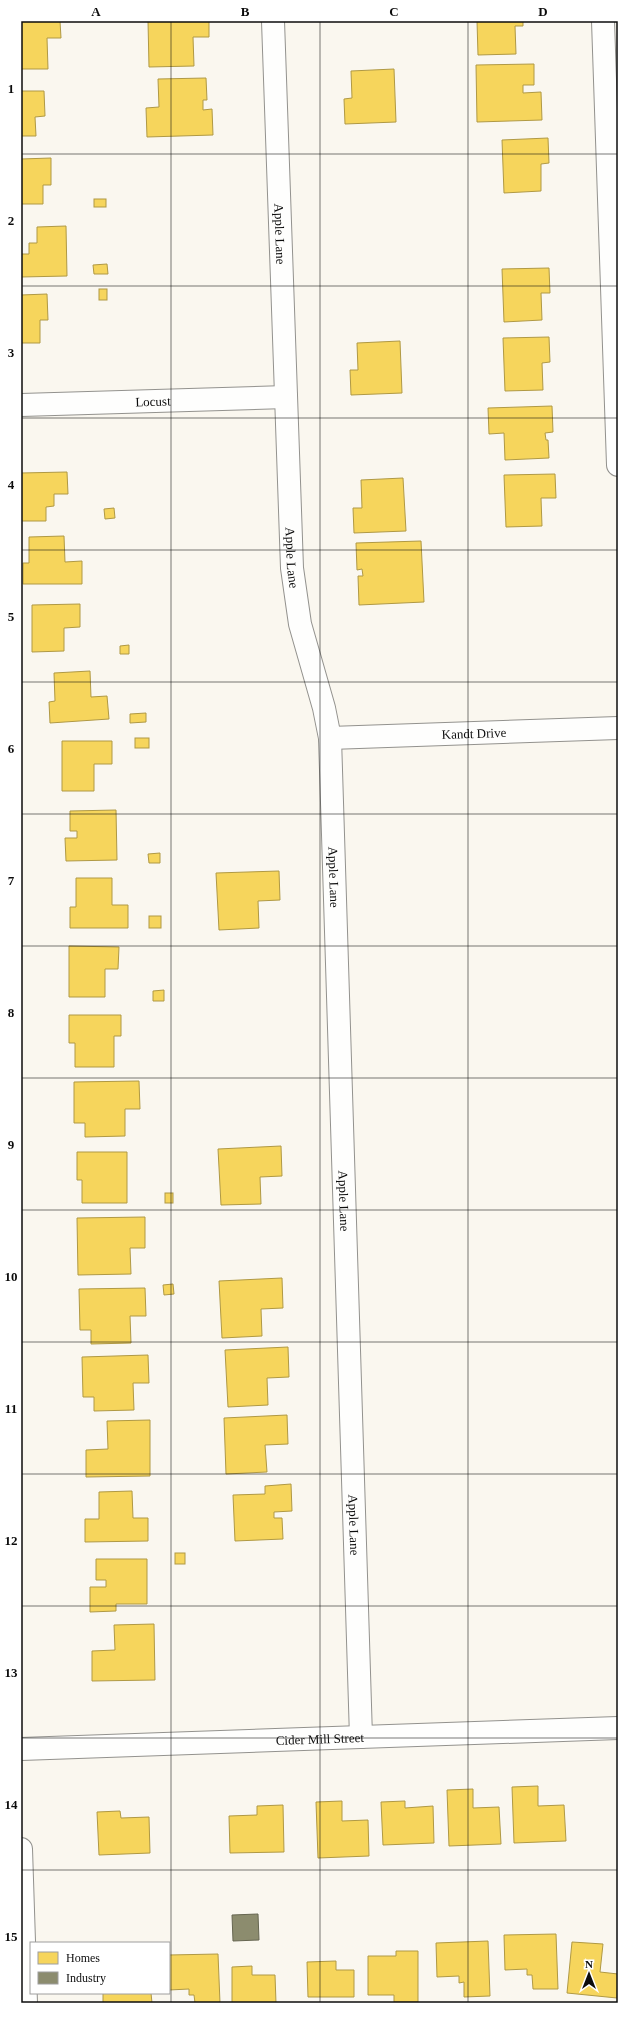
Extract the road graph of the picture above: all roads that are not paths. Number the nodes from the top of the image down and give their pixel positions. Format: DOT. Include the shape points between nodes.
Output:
graph roads {
  1 [pos="273,21"];
  2 [pos="603,21"];
  3 [pos="286,397"];
  4 [pos="21,405"];
  5 [pos="618,465"];
  6 [pos="618,728"];
  7 [pos="330,738"];
  8 [pos="618,1728"];
  9 [pos="361,1737"];
  10 [pos="21,1749"];
  11 [pos="21,1849"];
  12 [pos="26,2003"];
  1 -- 3 [label="street, Apple Lane"];
  2 -- 5 [label="street"];
  3 -- 4 [label="street, Locust"];
  3 -- 7 [label="street, Apple Lane" via="294,598"];
  6 -- 7 [label="street, Kandt Drive"];
  7 -- 9 [label="street, Apple Lane"];
  8 -- 9 [label="street, Cider Mill Street"];
  9 -- 10 [label="street, Cider Mill Street"];
  11 -- 12 [label="street"];
}
